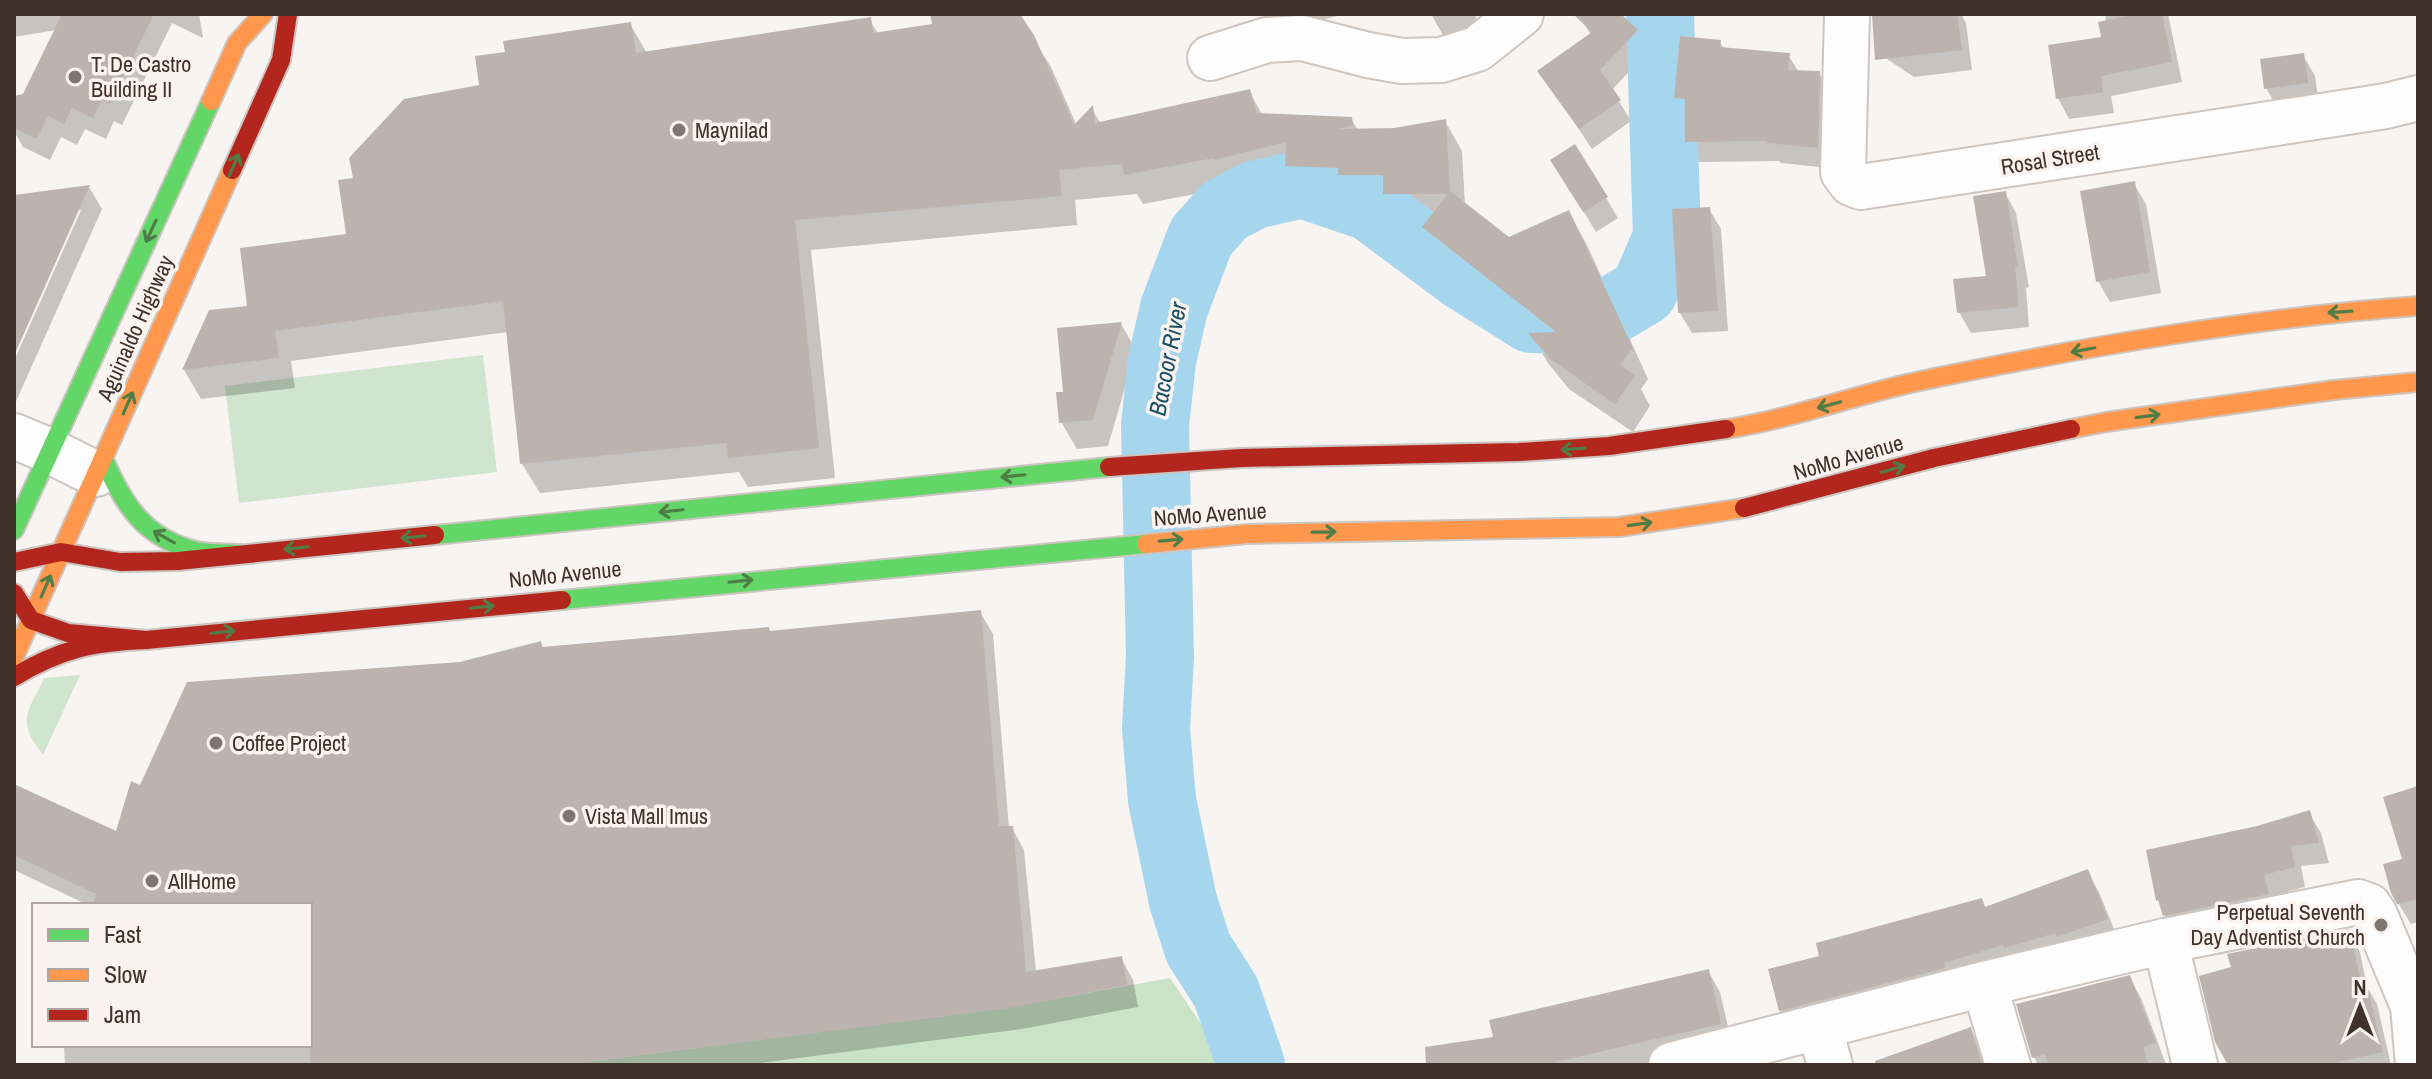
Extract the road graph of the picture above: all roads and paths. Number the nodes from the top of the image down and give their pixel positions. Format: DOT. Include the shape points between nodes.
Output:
graph roads {
  1 [pos="263,14"];
  2 [pos="288,14"];
  3 [pos="1521,14"];
  4 [pos="1847,14"];
  5 [pos="1210,58"];
  6 [pos="2418,98"];
  7 [pos="2418,306"];
  8 [pos="2418,382"];
  9 [pos="32,443"];
  10 [pos="100,466"];
  11 [pos="14,530"];
  12 [pos="61,552"];
  13 [pos="239,554"];
  14 [pos="14,562"];
  15 [pos="14,593"];
  16 [pos="31,620"];
  17 [pos="146,640"];
  18 [pos="14,657"];
  19 [pos="14,677"];
  20 [pos="2165,941"];
  21 [pos="1984,984"];
  22 [pos="2415,1005"];
  23 [pos="1824,1046"];
  24 [pos="1671,1065"];
  25 [pos="2008,1065"];
  26 [pos="2195,1065"];
  27 [pos="2418,1065"];
  1 -- 9 [label="main road, Aguinaldo Highway, one-way" via="237,43"];
  10 -- 2 [label="main road, Aguinaldo Highway, one-way" via="281,60"];
  3 -- 5 [label="street" via="1477,49 1441,60 1390,59 1302,38 1267,40"];
  4 -- 6 [label="street, Rosal Street" via="1843,172 1861,187"];
  7 -- 13 [label="main road, one-way" via="2322,313 2098,347 1917,382 1746,426 1609,446 1091,468"];
  17 -- 8 [label="main road, NoMo Avenue, one-way" via="1246,534 1619,527 1761,506 1934,458 2106,422"];
  9 -- 10 [label="street"];
  9 -- 11 [label="main road, Aguinaldo Highway"];
  10 -- 12 [label="main road, Aguinaldo Highway"];
  13 -- 10 [label="main road, one-way" via="196,551 155,533 122,500"];
  12 -- 13 [label="main road" via="150,563"];
  12 -- 14 [label="main road"];
  16 -- 12 [label="main road, Aguinaldo Highway, one-way"];
  15 -- 16 [label="main road"];
  16 -- 17 [label="main road, NoMo Avenue" via="68,633"];
  16 -- 18 [label="main road, Aguinaldo Highway"];
  17 -- 19 [label="main road" via="69,648"];
  20 -- 21 [label="street"];
  20 -- 22 [label="street" via="2358,902 2375,915"];
  20 -- 26 [label="street"];
  21 -- 23 [label="street"];
  21 -- 25 [label="street"];
  22 -- 27 [label="street"];
  23 -- 24 [label="street"];
}
